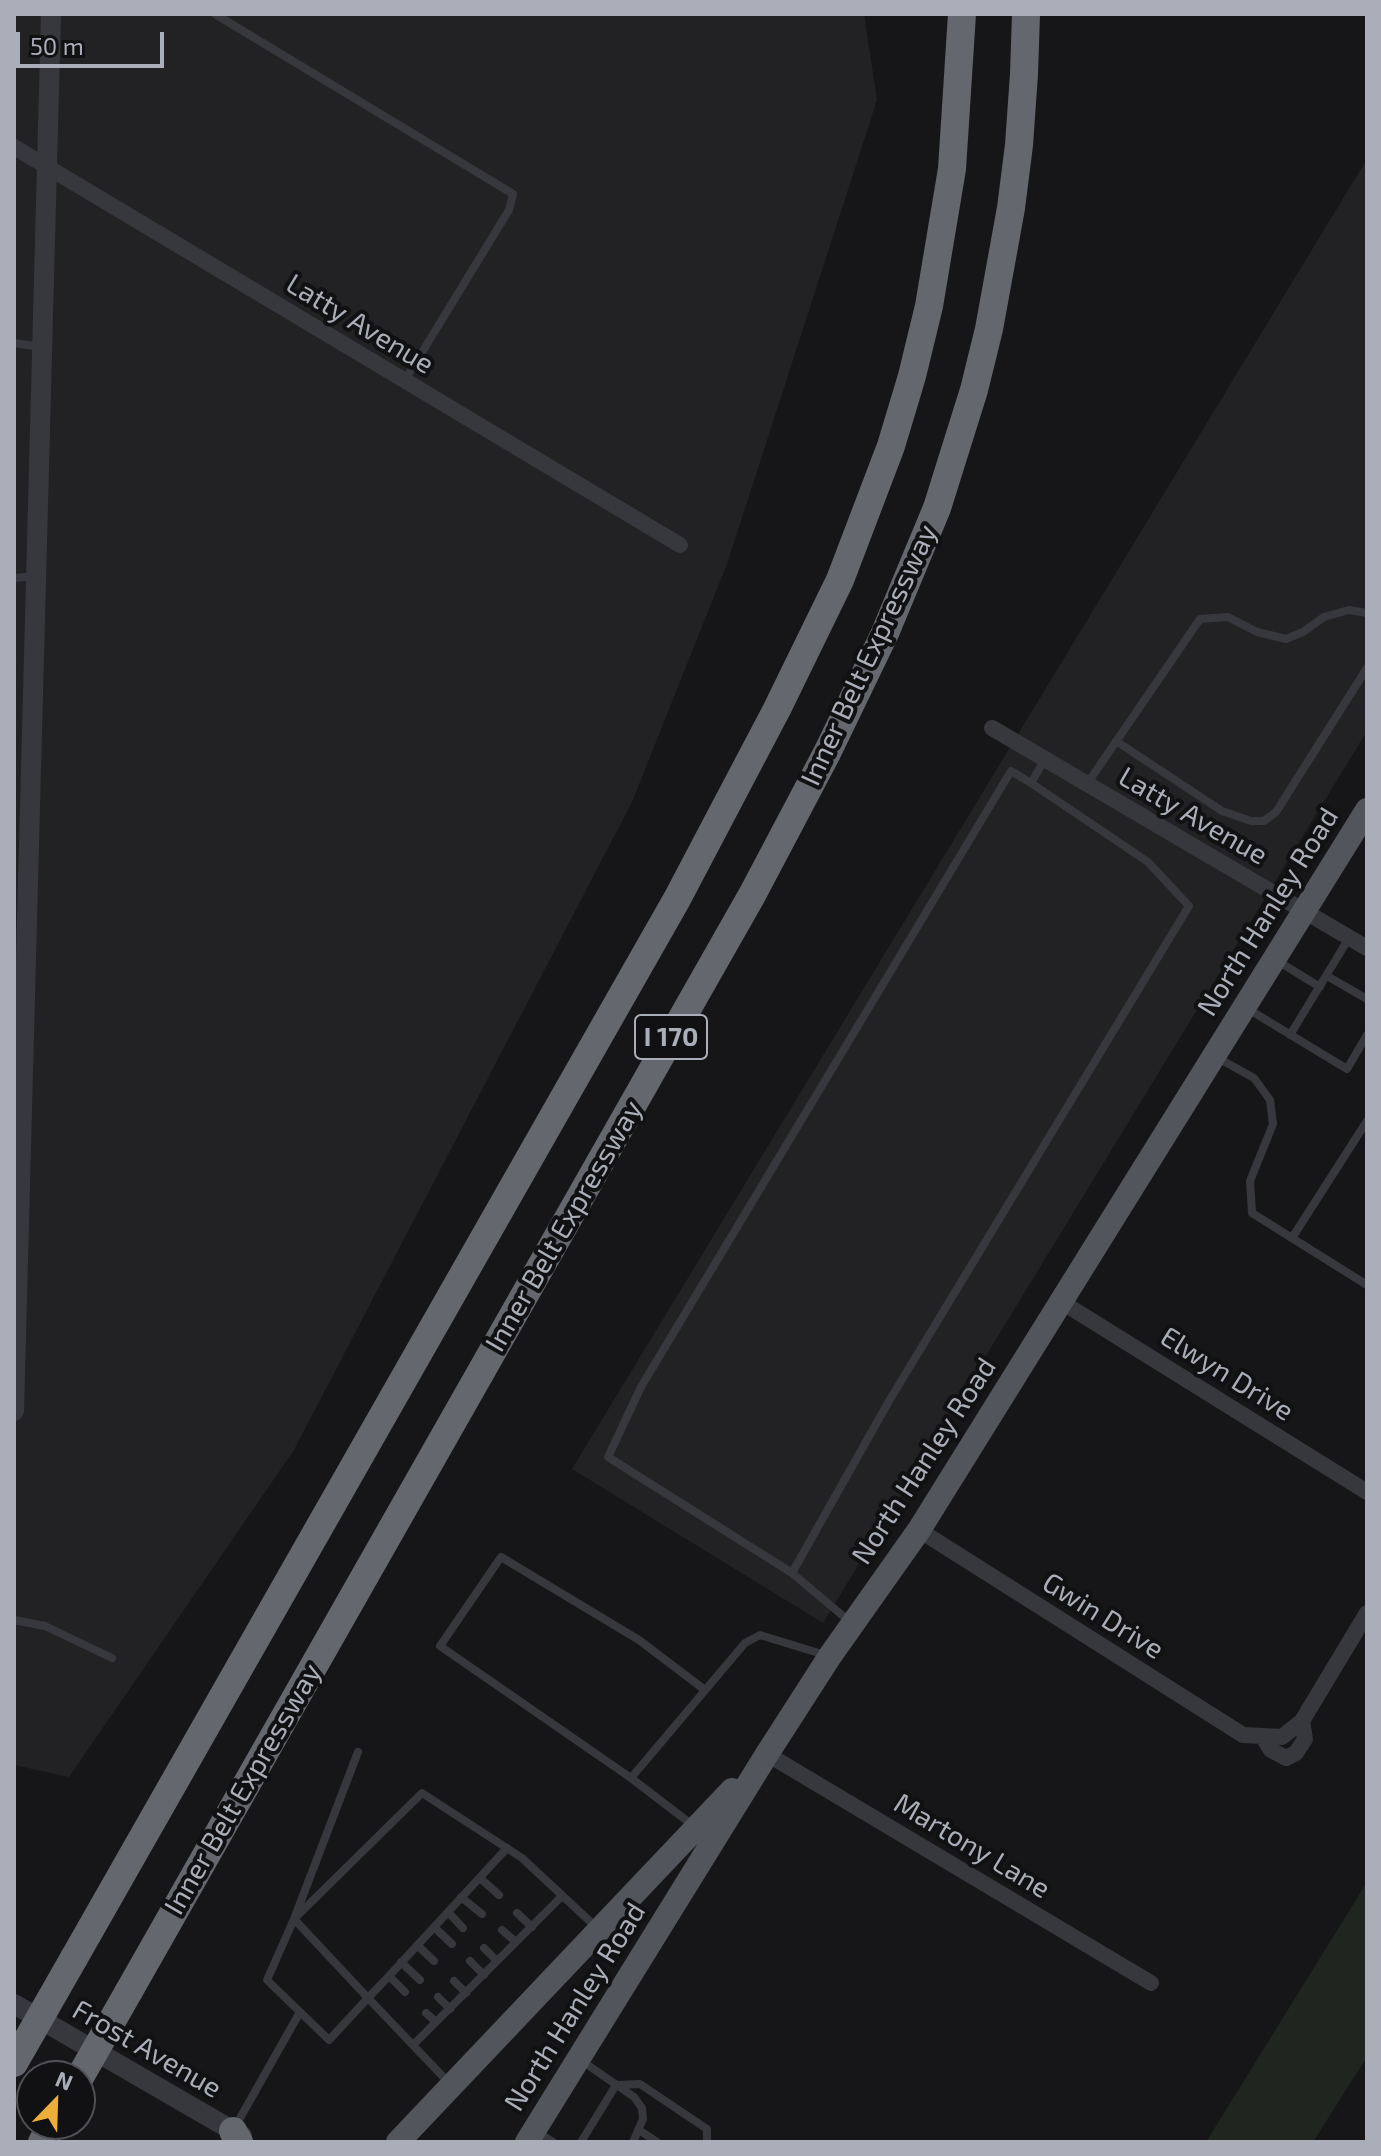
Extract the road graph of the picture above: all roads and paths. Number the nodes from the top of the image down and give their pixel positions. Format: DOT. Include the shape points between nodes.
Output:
graph roads {
  1 [pos="51,14"];
  2 [pos="215,14"];
  3 [pos="962,14"];
  4 [pos="1026,14"];
  5 [pos="14,147"];
  6 [pos="47,166"];
  7 [pos="14,343"];
  8 [pos="42,348"];
  9 [pos="405,381"];
  10 [pos="680,545"];
  11 [pos="37,576"];
  12 [pos="14,578"];
  13 [pos="1367,613"];
  14 [pos="1367,668"];
  15 [pos="992,728"];
  16 [pos="1116,741"];
  17 [pos="1045,759"];
  18 [pos="1031,783"];
  19 [pos="1087,784"];
  20 [pos="1367,810"];
  21 [pos="1304,911"];
  22 [pos="1349,938"];
  23 [pos="1367,948"];
  24 [pos="1274,959"];
  25 [pos="1327,976"];
  26 [pos="1320,987"];
  27 [pos="1367,999"];
  28 [pos="1244,1007"];
  29 [pos="1290,1035"];
  30 [pos="1367,1035"];
  31 [pos="19,1040"];
  32 [pos="1214,1055"];
  33 [pos="1367,1121"];
  34 [pos="1292,1238"];
  35 [pos="1367,1285"];
  36 [pos="1060,1301"];
  37 [pos="14,1411"];
  38 [pos="1367,1492"];
  39 [pos="919,1530"];
  40 [pos="792,1573"];
  41 [pos="1367,1613"];
  42 [pos="14,1620"];
  43 [pos="852,1624"];
  44 [pos="830,1656"];
  45 [pos="112,1658"];
  46 [pos="705,1690"];
  47 [pos="1302,1721"];
  48 [pos="1263,1737"];
  49 [pos="358,1752"];
  50 [pos="767,1754"];
  51 [pos="631,1778"];
  52 [pos="705,1833"];
  53 [pos="507,1848"];
  54 [pos="480,1878"];
  55 [pos="499,1895"];
  56 [pos="562,1896"];
  57 [pos="461,1897"];
  58 [pos="448,1912"];
  59 [pos="517,1913"];
  60 [pos="482,1914"];
  61 [pos="294,1919"];
  62 [pos="434,1927"];
  63 [pos="532,1927"];
  64 [pos="463,1928"];
  65 [pos="502,1930"];
  66 [pos="599,1930"];
  67 [pos="516,1942"];
  68 [pos="452,1944"];
  69 [pos="417,1945"];
  70 [pos="484,1948"];
  71 [pos="434,1961"];
  72 [pos="470,1961"];
  73 [pos="497,1961"];
  74 [pos="401,1962"];
  75 [pos="484,1975"];
  76 [pos="389,1976"];
  77 [pos="420,1980"];
  78 [pos="454,1981"];
  79 [pos="1151,1983"];
  80 [pos="405,1992"];
  81 [pos="466,1993"];
  82 [pos="438,1997"];
  83 [pos="368,1998"];
  84 [pos="14,2004"];
  85 [pos="450,2009"];
  86 [pos="300,2012"];
  87 [pos="426,2013"];
  88 [pos="436,2022"];
  89 [pos="413,2045"];
  90 [pos="579,2058"];
  91 [pos="90,2060"];
  92 [pos="14,2063"];
  93 [pos="616,2085"];
  94 [pos="452,2086"];
  95 [pos="639,2130"];
  96 [pos="405,2135"];
  97 [pos="241,2138"];
  98 [pos="538,2138"];
  99 [pos="628,2141"];
  100 [pos="380,2142"];
  101 [pos="581,2142"];
  102 [pos="657,2142"];
  103 [pos="707,2142"];
  1 -- 6 [label="street"];
  2 -- 9 [label="lane" via="513,194 509,210"];
  3 -- 92 [label="highway, Inner Belt Expressway / I 170, bridge" via="952,169 929,306 891,446 840,580 677,899"];
  4 -- 91 [label="highway, Inner Belt Expressway / I 170, bridge" via="1019,145 989,329 937,508 885,633 745,907"];
  5 -- 6 [label="street, Latty Avenue"];
  6 -- 8 [label="street"];
  6 -- 9 [label="street, Latty Avenue"];
  7 -- 8 [label="lane"];
  8 -- 11 [label="street"];
  9 -- 10 [label="street, Latty Avenue"];
  11 -- 12 [label="lane"];
  11 -- 31 [label="street"];
  13 -- 16 [label="lane" via="1349,610 1324,617 1286,639 1228,617 1200,619"];
  14 -- 16 [label="lane" via="1276,812 1264,821 1222,811"];
  15 -- 17 [label="street, Latty Avenue"];
  16 -- 19 [label="lane"];
  17 -- 18 [label="lane"];
  17 -- 19 [label="street, Latty Avenue"];
  18 -- 40 [label="lane" via="1148,862 1189,906 889,1401"];
  18 -- 40 [label="lane" via="1011,771 641,1387 608,1457"];
  19 -- 21 [label="street, Latty Avenue"];
  20 -- 21 [label="main road, North Hanley Road"];
  21 -- 22 [label="street, Latty Avenue"];
  21 -- 24 [label="main road, North Hanley Road"];
  22 -- 23 [label="street, Latty Avenue"];
  22 -- 25 [label="lane"];
  24 -- 26 [label="lane"];
  24 -- 28 [label="main road, North Hanley Road"];
  25 -- 26 [label="lane"];
  25 -- 27 [label="lane"];
  26 -- 29 [label="lane"];
  28 -- 29 [label="lane"];
  28 -- 32 [label="main road, North Hanley Road"];
  29 -- 30 [label="lane" via="1347,1069"];
  31 -- 37 [label="street"];
  32 -- 34 [label="lane" via="1254,1078 1270,1100 1273,1124 1250,1181 1252,1213"];
  32 -- 36 [label="main road, North Hanley Road"];
  33 -- 34 [label="lane"];
  34 -- 35 [label="lane"];
  36 -- 38 [label="street, Elwyn Drive"];
  36 -- 39 [label="main road, North Hanley Road"];
  39 -- 43 [label="main road, North Hanley Road"];
  39 -- 48 [label="street, Gwin Drive" via="1243,1735"];
  40 -- 43 [label="lane"];
  41 -- 47 [label="street"];
  42 -- 45 [label="lane" via="45,1626"];
  43 -- 44 [label="main road, North Hanley Road"];
  44 -- 46 [label="lane" via="760,1635 745,1643"];
  44 -- 50 [label="main road, North Hanley Road"];
  46 -- 51 [label="lane"];
  46 -- 51 [label="lane" via="639,1640 501,1557 440,1646"];
  47 -- 48 [label="street, Gwin Drive" via="1282,1737"];
  47 -- 48 [label="street, Gwin Drive" via="1305,1739 1286,1758 1271,1750"];
  49 -- 61 [label="lane"];
  50 -- 52 [label="main road, North Hanley Road"];
  50 -- 79 [label="street, Martony Lane"];
  51 -- 52 [label="lane"];
  52 -- 66 [label="main road"];
  52 -- 90 [label="main road, North Hanley Road"];
  53 -- 54 [label="lane"];
  53 -- 56 [label="lane"];
  53 -- 61 [label="lane" via="422,1793"];
  54 -- 55 [label="lane"];
  54 -- 57 [label="lane"];
  56 -- 63 [label="lane"];
  56 -- 66 [label="lane"];
  57 -- 58 [label="lane"];
  57 -- 60 [label="lane"];
  58 -- 62 [label="lane"];
  58 -- 64 [label="lane"];
  59 -- 63 [label="lane"];
  61 -- 83 [label="lane"];
  61 -- 86 [label="lane" via="267,1980"];
  62 -- 68 [label="lane"];
  62 -- 69 [label="lane"];
  63 -- 67 [label="lane"];
  65 -- 67 [label="lane"];
  66 -- 94 [label="main road"];
  67 -- 73 [label="lane"];
  69 -- 71 [label="lane"];
  69 -- 74 [label="lane"];
  70 -- 73 [label="lane"];
  72 -- 75 [label="lane"];
  73 -- 75 [label="lane"];
  74 -- 76 [label="lane"];
  74 -- 77 [label="lane"];
  75 -- 81 [label="lane"];
  76 -- 80 [label="lane"];
  76 -- 83 [label="lane"];
  78 -- 81 [label="lane"];
  81 -- 85 [label="lane"];
  82 -- 85 [label="lane"];
  83 -- 86 [label="lane" via="329,2040"];
  83 -- 89 [label="lane"];
  84 -- 97 [label="street, Frost Avenue"];
  85 -- 88 [label="lane"];
  86 -- 97 [label="lane"];
  87 -- 88 [label="lane"];
  88 -- 89 [label="lane"];
  89 -- 94 [label="lane"];
  90 -- 93 [label="lane"];
  90 -- 98 [label="main road, North Hanley Road"];
  93 -- 95 [label="lane" via="642,2108"];
  93 -- 101 [label="lane"];
  93 -- 103 [label="lane" via="640,2084 707,2129"];
  94 -- 96 [label="main road"];
  95 -- 99 [label="lane"];
  95 -- 102 [label="lane"];
  96 -- 100 [label="street"];
}
